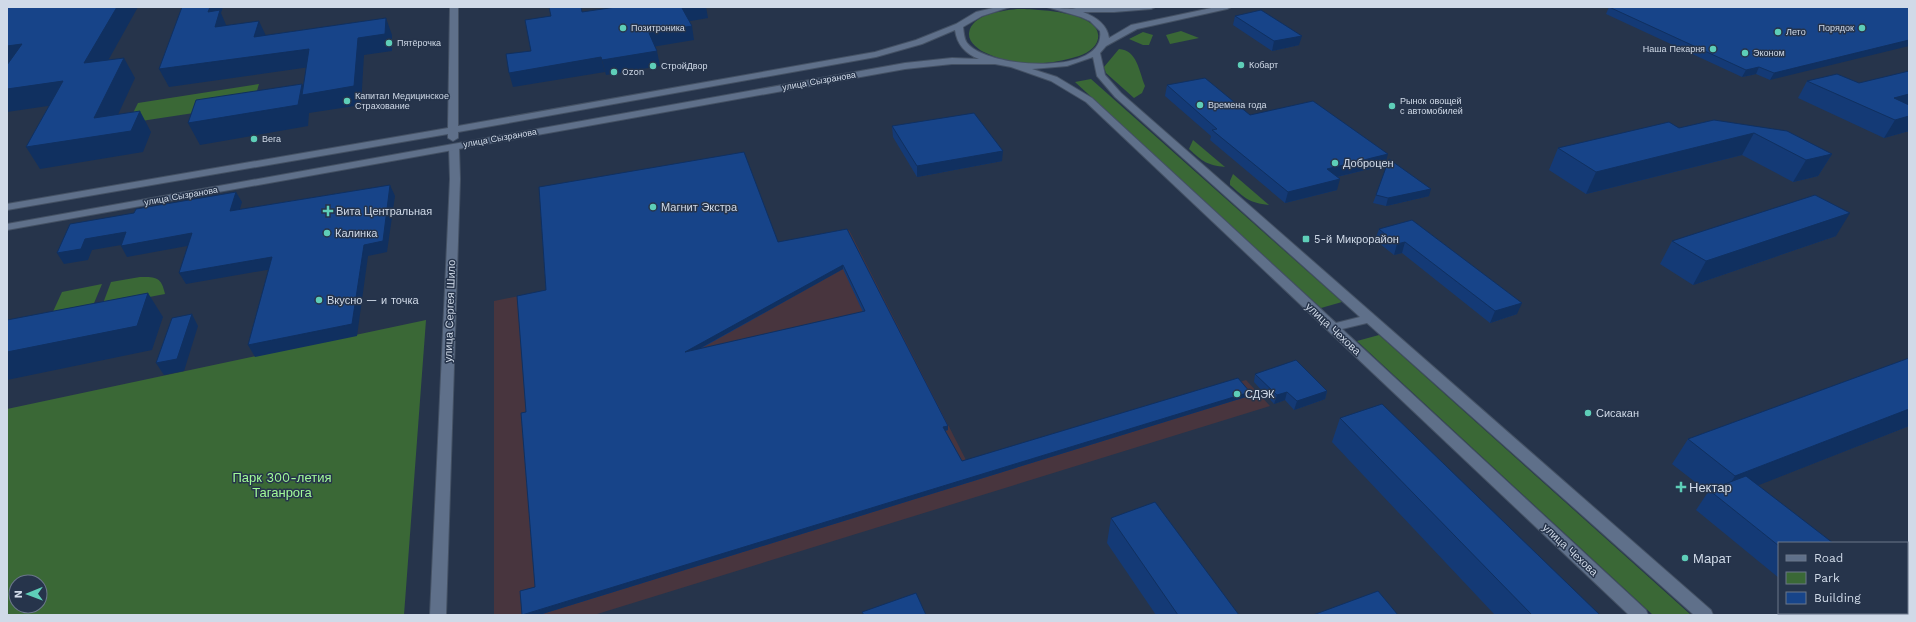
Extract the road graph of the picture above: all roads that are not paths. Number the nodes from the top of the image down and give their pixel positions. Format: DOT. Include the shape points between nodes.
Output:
graph roads {
  1 [pos="454,7"];
  2 [pos="974,7"];
  3 [pos="1006,7"];
  4 [pos="1051,7"];
  5 [pos="1151,7"];
  6 [pos="1227,7"];
  7 [pos="1069,10"];
  8 [pos="968,20"];
  9 [pos="959,26"];
  10 [pos="1100,49"];
  11 [pos="994,62"];
  12 [pos="1012,65"];
  13 [pos="453,130"];
  14 [pos="454,147"];
  15 [pos="7,207"];
  16 [pos="7,228"];
  17 [pos="1370,318"];
  18 [pos="1332,328"];
  19 [pos="438,615"];
  20 [pos="1640,615"];
  21 [pos="1705,615"];
  1 -- 13 [label="main road, улица Сергея Шило"];
  2 -- 8 [label="main road"];
  3 -- 8 [label="main road, улица Сызранова" via="979,14"];
  4 -- 7 [label="main road"];
  5 -- 7 [label="main road"];
  6 -- 10 [label="main road" via="1134,27"];
  7 -- 10 [label="main road" via="1085,16 1102,28 1105,36"];
  8 -- 9 [label="main road, улица Сызранова"];
  9 -- 11 [label="main road" via="960,37 966,47"];
  9 -- 13 [label="main road, улица Сызранова" via="919,42 876,54"];
  10 -- 12 [label="main road" via="1082,60 1066,64 1034,67"];
  10 -- 17 [label="main road" via="1101,76 1118,95"];
  11 -- 12 [label="main road"];
  11 -- 14 [label="main road, улица Сызранова" via="952,61 905,66"];
  12 -- 18 [label="main road, улица Чехова" via="1054,79 1089,100"];
  13 -- 14 [label="main road, улица Сергея Шило"];
  13 -- 15 [label="main road, улица Сызранова"];
  14 -- 16 [label="main road, улица Сызранова"];
  14 -- 19 [label="main road, улица Сергея Шило" via="455,179"];
  17 -- 18 [label="main road"];
  17 -- 21 [label="main road"];
  18 -- 20 [label="main road, улица Чехова"];
}
